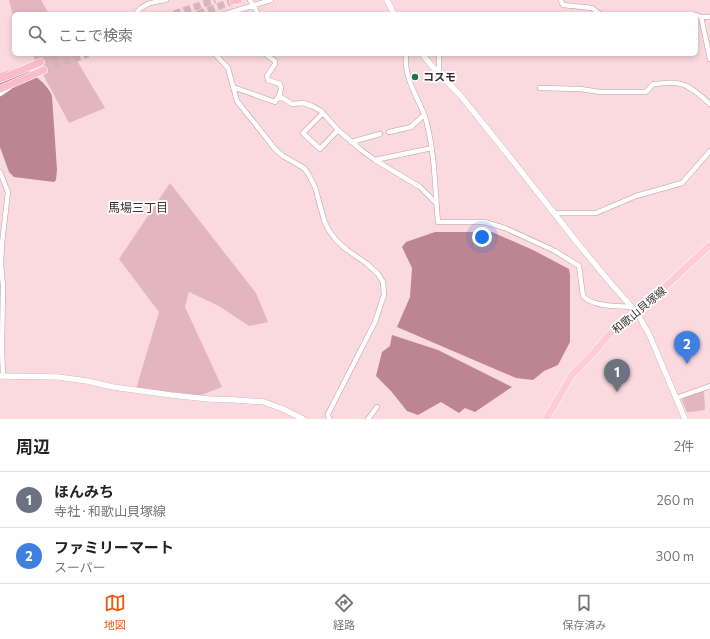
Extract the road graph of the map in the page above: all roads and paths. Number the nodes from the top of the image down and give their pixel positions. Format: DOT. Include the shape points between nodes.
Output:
graph roads {
  1 [pos="166,0"];
  2 [pos="250,0"];
  3 [pos="271,0"];
  4 [pos="387,0"];
  5 [pos="561,0"];
  6 [pos="253,5"];
  7 [pos="137,12"];
  8 [pos="231,12"];
  9 [pos="257,12"];
  10 [pos="393,12"];
  11 [pos="597,12"];
  12 [pos="698,16"];
  13 [pos="701,17"];
  14 [pos="710,17"];
  15 [pos="217,56"];
  16 [pos="268,56"];
  17 [pos="406,56"];
  18 [pos="424,56"];
  19 [pos="439,56"];
  20 [pos="710,59"];
  21 [pos="38,63"];
  22 [pos="41,71"];
  23 [pos="439,74"];
  24 [pos="0,79"];
  25 [pos="22,79"];
  26 [pos="233,87"];
  27 [pos="540,88"];
  28 [pos="0,89"];
  29 [pos="0,94"];
  30 [pos="279,96"];
  31 [pos="710,104"];
  32 [pos="323,113"];
  33 [pos="424,116"];
  34 [pos="338,130"];
  35 [pos="389,132"];
  36 [pos="380,134"];
  37 [pos="351,142"];
  38 [pos="432,148"];
  39 [pos="710,151"];
  40 [pos="375,160"];
  41 [pos="0,172"];
  42 [pos="436,203"];
  43 [pos="555,213"];
  44 [pos="710,245"];
  45 [pos="635,310"];
  46 [pos="1,376"];
  47 [pos="710,386"];
  48 [pos="676,398"];
  49 [pos="377,407"];
  50 [pos="303,419"];
  51 [pos="330,419"];
  52 [pos="368,419"];
  53 [pos="546,419"];
  54 [pos="685,419"];
  1 -- 7 [label="street" via="144,5"];
  2 -- 6 [label="street"];
  3 -- 6 [label="street"];
  4 -- 10 [label="street"];
  5 -- 11 [label="street" via="564,5 592,8"];
  6 -- 8 [label="street"];
  6 -- 9 [label="street"];
  12 -- 13 [label="street"];
  13 -- 14 [label="street"];
  13 -- 20 [label="street"];
  15 -- 26 [label="street" via="228,68"];
  16 -- 30 [label="street" via="275,61 267,76 268,80 280,84"];
  17 -- 33 [label="street" via="407,74"];
  18 -- 23 [label="street"];
  19 -- 23 [label="street"];
  21 -- 24 [label="highway"];
  22 -- 25 [label="highway"];
  23 -- 43 [label="street" via="460,95"];
  25 -- 28 [label="highway"];
  25 -- 29 [label="street"];
  26 -- 30 [label="street" via="275,102"];
  26 -- 51 [label="street" via="237,101 275,149 304,168 309,175 328,230 347,250 378,274 383,282 384,296 375,322 328,414"];
  27 -- 31 [label="street" via="646,92 653,84 676,83 692,88"];
  30 -- 32 [label="street" via="292,104 303,103"];
  32 -- 34 [label="street"];
  32 -- 34 [label="street" via="303,133 320,149"];
  33 -- 35 [label="street" via="411,127"];
  33 -- 38 [label="street"];
  34 -- 37 [label="street"];
  36 -- 37 [label="street"];
  37 -- 40 [label="street"];
  38 -- 40 [label="street"];
  38 -- 42 [label="street"];
  39 -- 43 [label="street" via="682,183 636,196 596,213"];
  40 -- 42 [label="street" via="420,187"];
  41 -- 46 [label="street" via="8,192 1,265"];
  42 -- 45 [label="street" via="438,222 484,222 505,228 555,251 579,266 583,296 586,300"];
  43 -- 45 [label="street"];
  44 -- 45 [label="main road, 和歌山貝塚線"];
  45 -- 48 [label="street" via="649,334"];
  45 -- 53 [label="main road, 和歌山貝塚線" via="572,374"];
  46 -- 50 [label="street" via="58,377 171,395 264,402"];
  47 -- 48 [label="street"];
  48 -- 54 [label="street"];
  49 -- 52 [label="street"];
}
